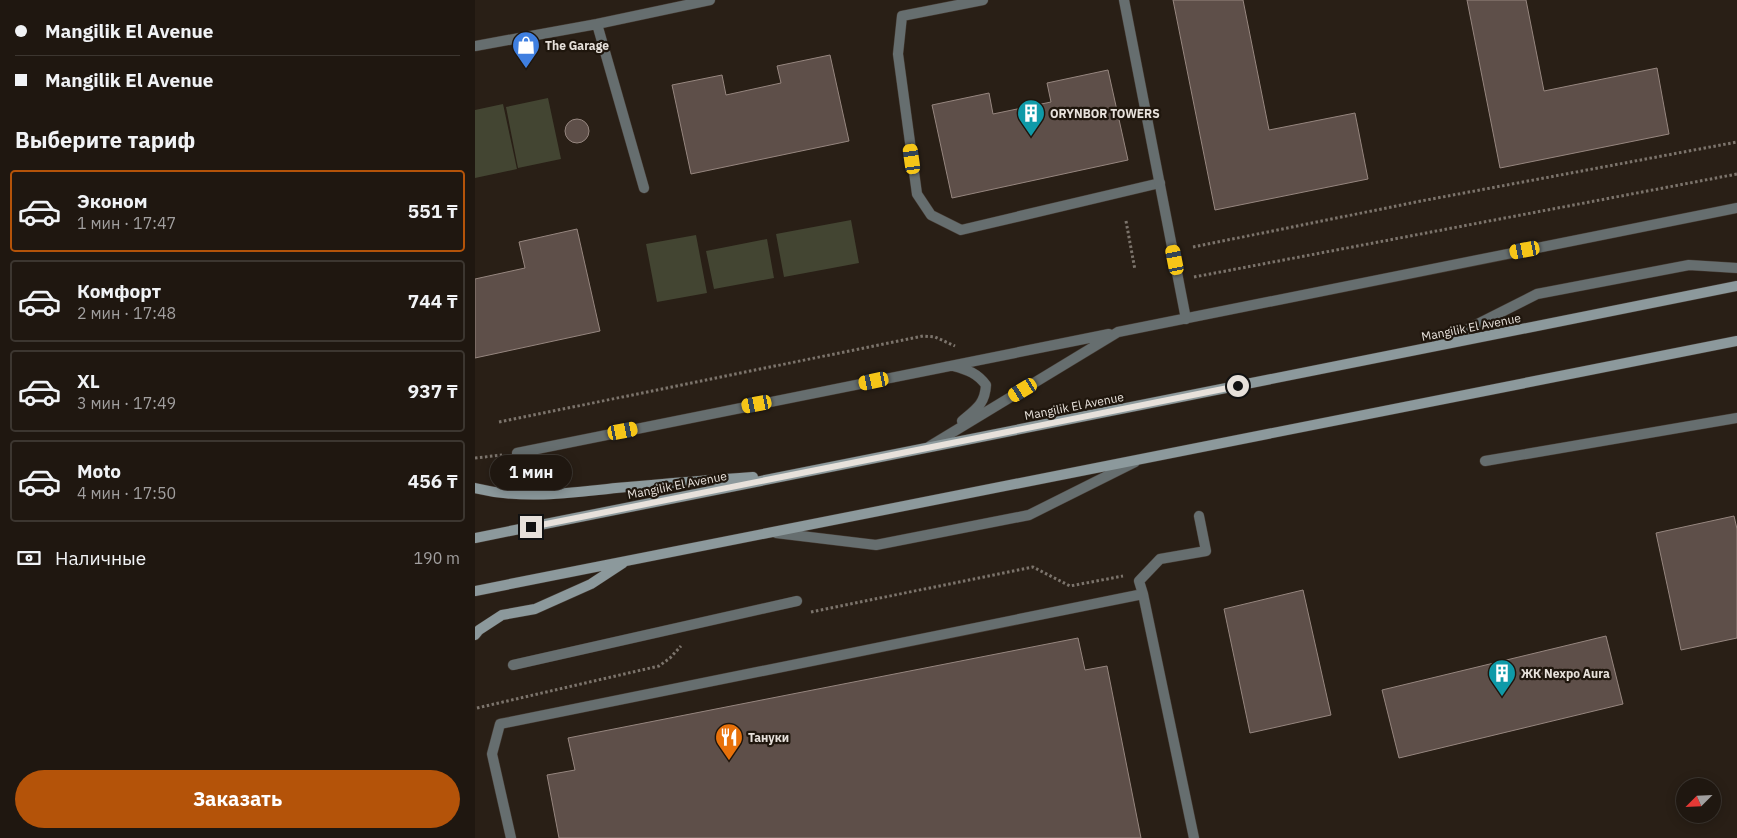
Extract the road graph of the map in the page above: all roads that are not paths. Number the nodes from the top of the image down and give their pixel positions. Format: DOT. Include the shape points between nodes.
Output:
graph roads {
  1 [pos="710,0"];
  2 [pos="983,0"];
  3 [pos="1125,0"];
  4 [pos="597,24"];
  5 [pos="475,46"];
  6 [pos="1160,183"];
  7 [pos="644,188"];
  8 [pos="1737,208"];
  9 [pos="1737,268"];
  10 [pos="1737,286"];
  11 [pos="1186,318"];
  12 [pos="1118,332"];
  13 [pos="1737,341"];
  14 [pos="1432,347"];
  15 [pos="951,366"];
  16 [pos="1737,418"];
  17 [pos="927,448"];
  18 [pos="517,453"];
  19 [pos="1143,458"];
  20 [pos="1485,461"];
  21 [pos="791,475"];
  22 [pos="475,488"];
  23 [pos="1199,516"];
  24 [pos="770,532"];
  25 [pos="475,538"];
  26 [pos="626,561"];
  27 [pos="475,591"];
  28 [pos="1143,594"];
  29 [pos="797,601"];
  30 [pos="475,634"];
  31 [pos="513,665"];
  32 [pos="511,838"];
  33 [pos="1194,838"];
  1 -- 4 [label="street"];
  2 -- 6 [label="street" via="902,16 898,54 917,194 931,215 961,230"];
  3 -- 6 [label="street"];
  4 -- 5 [label="street"];
  4 -- 7 [label="street"];
  6 -- 11 [label="street"];
  8 -- 11 [label="street"];
  9 -- 14 [label="street" via="1689,265 1537,294"];
  10 -- 14 [label="main road, Mangilik El Avenue"];
  11 -- 12 [label="street"];
  12 -- 15 [label="street"];
  12 -- 17 [label="street"];
  13 -- 19 [label="main road"];
  14 -- 17 [label="main road, Mangilik El Avenue"];
  15 -- 17 [label="street" via="980,376 986,385 985,396 980,406"];
  15 -- 18 [label="street"];
  16 -- 20 [label="street"];
  17 -- 21 [label="main road, Mangilik El Avenue"];
  19 -- 24 [label="main road"];
  19 -- 24 [label="street" via="1029,515 876,545"];
  21 -- 22 [label="main road" via="536,496"];
  21 -- 25 [label="main road, Mangilik El Avenue"];
  23 -- 28 [label="street" via="1206,552 1159,559 1139,581"];
  24 -- 26 [label="main road"];
  26 -- 27 [label="main road"];
  26 -- 30 [label="main road" via="591,584 535,608 502,615"];
  28 -- 32 [label="street" via="500,724 492,754"];
  28 -- 33 [label="street"];
  29 -- 31 [label="street"];
}
